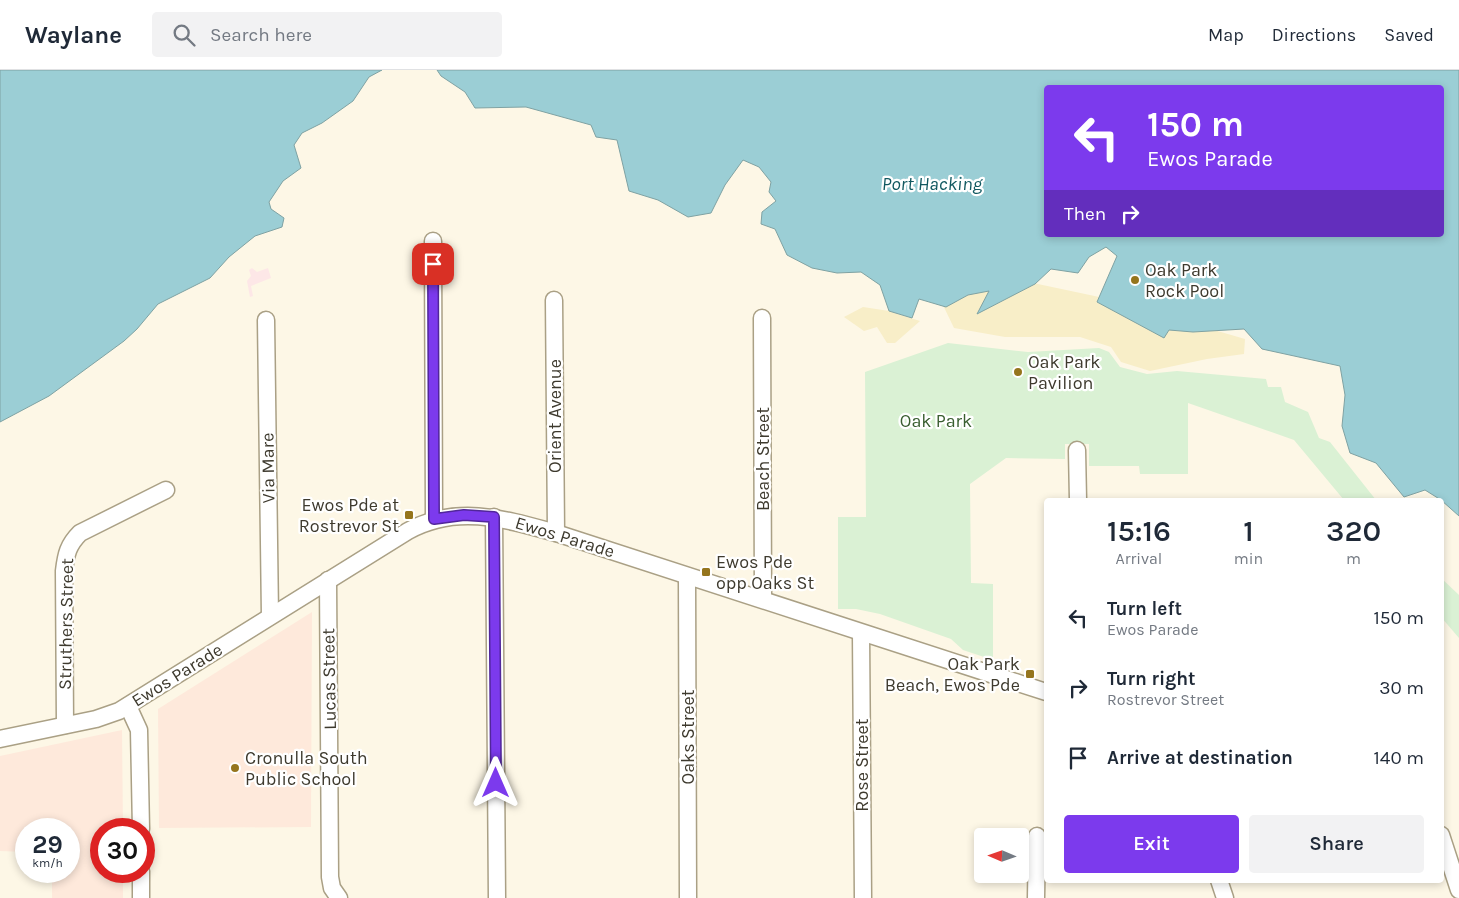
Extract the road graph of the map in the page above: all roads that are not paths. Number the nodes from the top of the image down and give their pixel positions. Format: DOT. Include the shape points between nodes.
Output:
graph roads {
  1 [pos="433,241"];
  2 [pos="554,300"];
  3 [pos="762,318"];
  4 [pos="266,320"];
  5 [pos="1077,450"];
  6 [pos="166,490"];
  7 [pos="1078,498"];
  8 [pos="494,517"];
  9 [pos="434,519"];
  10 [pos="556,533"];
  11 [pos="687,576"];
  12 [pos="328,580"];
  13 [pos="763,599"];
  14 [pos="270,616"];
  15 [pos="861,633"];
  16 [pos="1044,691"];
  17 [pos="128,706"];
  18 [pos="64,725"];
  19 [pos="0,739"];
  20 [pos="141,818"];
  21 [pos="1037,836"];
  22 [pos="1444,844"];
  23 [pos="141,883"];
  24 [pos="1220,883"];
  25 [pos="1459,890"];
  26 [pos="338,897"];
  27 [pos="141,898"];
  28 [pos="497,898"];
  29 [pos="688,898"];
  30 [pos="863,898"];
  31 [pos="1036,898"];
  32 [pos="1225,898"];
  1 -- 9 [label="street"];
  2 -- 10 [label="street, Orient Avenue"];
  3 -- 13 [label="street, Beach Street"];
  4 -- 14 [label="street, Via Mare"];
  5 -- 7 [label="street"];
  6 -- 18 [label="street, Struthers Street" via="80,533 68,548 64,571"];
  8 -- 9 [label="street, Ewos Parade" via="464,515"];
  8 -- 10 [label="street, Ewos Parade"];
  8 -- 28 [label="street"];
  9 -- 12 [label="street, Ewos Parade" via="408,531"];
  10 -- 11 [label="street, Ewos Parade"];
  11 -- 13 [label="street, Ewos Parade"];
  11 -- 29 [label="street, Oaks Street"];
  12 -- 14 [label="street, Ewos Parade"];
  12 -- 26 [label="street, Lucas Street" via="330,877"];
  13 -- 15 [label="street, Ewos Parade"];
  14 -- 17 [label="street, Ewos Parade"];
  15 -- 16 [label="street, Ewos Parade"];
  15 -- 30 [label="street, Rose Street"];
  17 -- 18 [label="street, Ewos Parade" via="107,716"];
  17 -- 20 [label="street" via="139,730"];
  18 -- 19 [label="street, Ewos Parade"];
  21 -- 31 [label="street"];
  22 -- 25 [label="street"];
  23 -- 27 [label="street"];
  24 -- 32 [label="street"];
}
